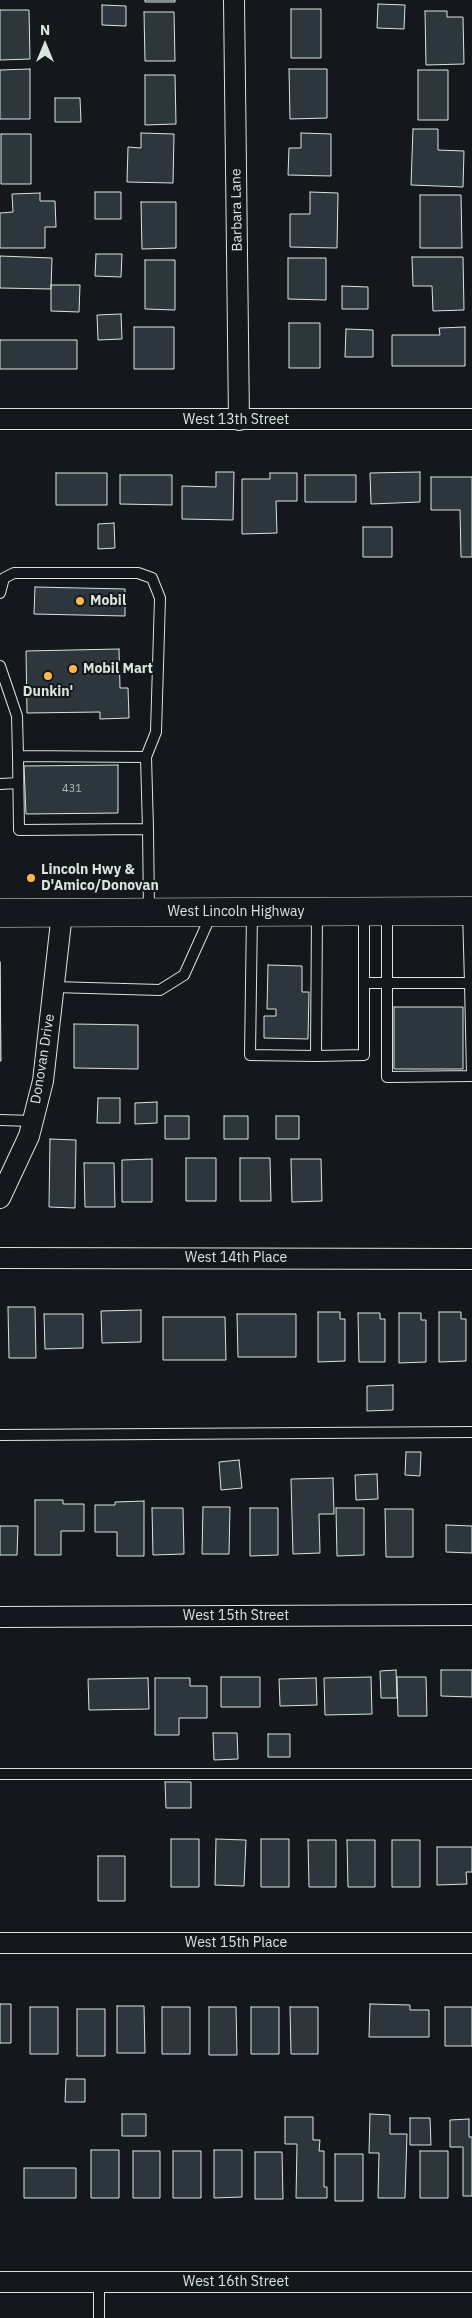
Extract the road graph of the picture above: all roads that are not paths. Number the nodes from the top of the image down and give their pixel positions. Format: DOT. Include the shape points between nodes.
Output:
graph roads {
  1 [pos="234,0"];
  2 [pos="472,419"];
  3 [pos="0,420"];
  4 [pos="239,420"];
  5 [pos="0,588"];
  6 [pos="0,594"];
  7 [pos="0,666"];
  8 [pos="18,756"];
  9 [pos="146,756"];
  10 [pos="18,783"];
  11 [pos="0,784"];
  12 [pos="148,829"];
  13 [pos="149,912"];
  14 [pos="212,912"];
  15 [pos="252,912"];
  16 [pos="317,912"];
  17 [pos="376,912"];
  18 [pos="470,912"];
  19 [pos="0,913"];
  20 [pos="62,913"];
  21 [pos="364,983"];
  22 [pos="387,983"];
  23 [pos="470,983"];
  24 [pos="53,987"];
  25 [pos="316,1056"];
  26 [pos="0,1120"];
  27 [pos="33,1121"];
  28 [pos="0,1198"];
  29 [pos="0,1258"];
  30 [pos="472,1259"];
  31 [pos="472,1432"];
  32 [pos="0,1435"];
  33 [pos="472,1615"];
  34 [pos="0,1617"];
  35 [pos="0,1774"];
  36 [pos="472,1774"];
  37 [pos="0,1943"];
  38 [pos="472,1943"];
  39 [pos="0,2282"];
  40 [pos="99,2282"];
  41 [pos="472,2282"];
  42 [pos="99,2318"];
  1 -- 4 [label="street, Barbara Lane"];
  2 -- 4 [label="street, West 13th Street"];
  3 -- 4 [label="street, West 13th Street"];
  5 -- 6 [label="lane"];
  5 -- 9 [label="lane" via="4,578 14,573 138,573 152,578 160,598 156,732"];
  7 -- 8 [label="lane" via="17,716"];
  8 -- 9 [label="lane"];
  8 -- 10 [label="lane"];
  9 -- 12 [label="lane"];
  10 -- 11 [label="lane"];
  10 -- 12 [label="lane" via="18,830"];
  12 -- 13 [label="lane"];
  13 -- 14 [label="main road, West Lincoln Highway"];
  13 -- 20 [label="main road, West Lincoln Highway"];
  14 -- 15 [label="main road, West Lincoln Highway"];
  14 -- 24 [label="lane" via="184,975 160,990"];
  15 -- 16 [label="main road, West Lincoln Highway"];
  15 -- 25 [label="lane" via="250,1055"];
  16 -- 17 [label="main road, West Lincoln Highway"];
  16 -- 25 [label="lane"];
  17 -- 18 [label="main road, West Lincoln Highway"];
  17 -- 21 [label="lane"];
  17 -- 22 [label="lane"];
  18 -- 23 [label="lane"];
  19 -- 20 [label="main road, West Lincoln Highway"];
  20 -- 24 [label="street, Donovan Drive"];
  21 -- 22 [label="lane"];
  21 -- 25 [label="lane" via="364,1056"];
  22 -- 23 [label="lane"];
  22 -- 23 [label="lane" via="387,1077 472,1076"];
  24 -- 27 [label="street, Donovan Drive" via="42,1081"];
  26 -- 27 [label="lane"];
  27 -- 28 [label="street, Donovan Drive"];
  29 -- 30 [label="street, West 14th Place"];
  31 -- 32 [label="lane"];
  33 -- 34 [label="street, West 15th Street"];
  35 -- 36 [label="lane"];
  37 -- 38 [label="street, West 15th Place"];
  39 -- 40 [label="street, West 16th Street"];
  40 -- 41 [label="street, West 16th Street"];
  40 -- 42 [label="lane"];
}
